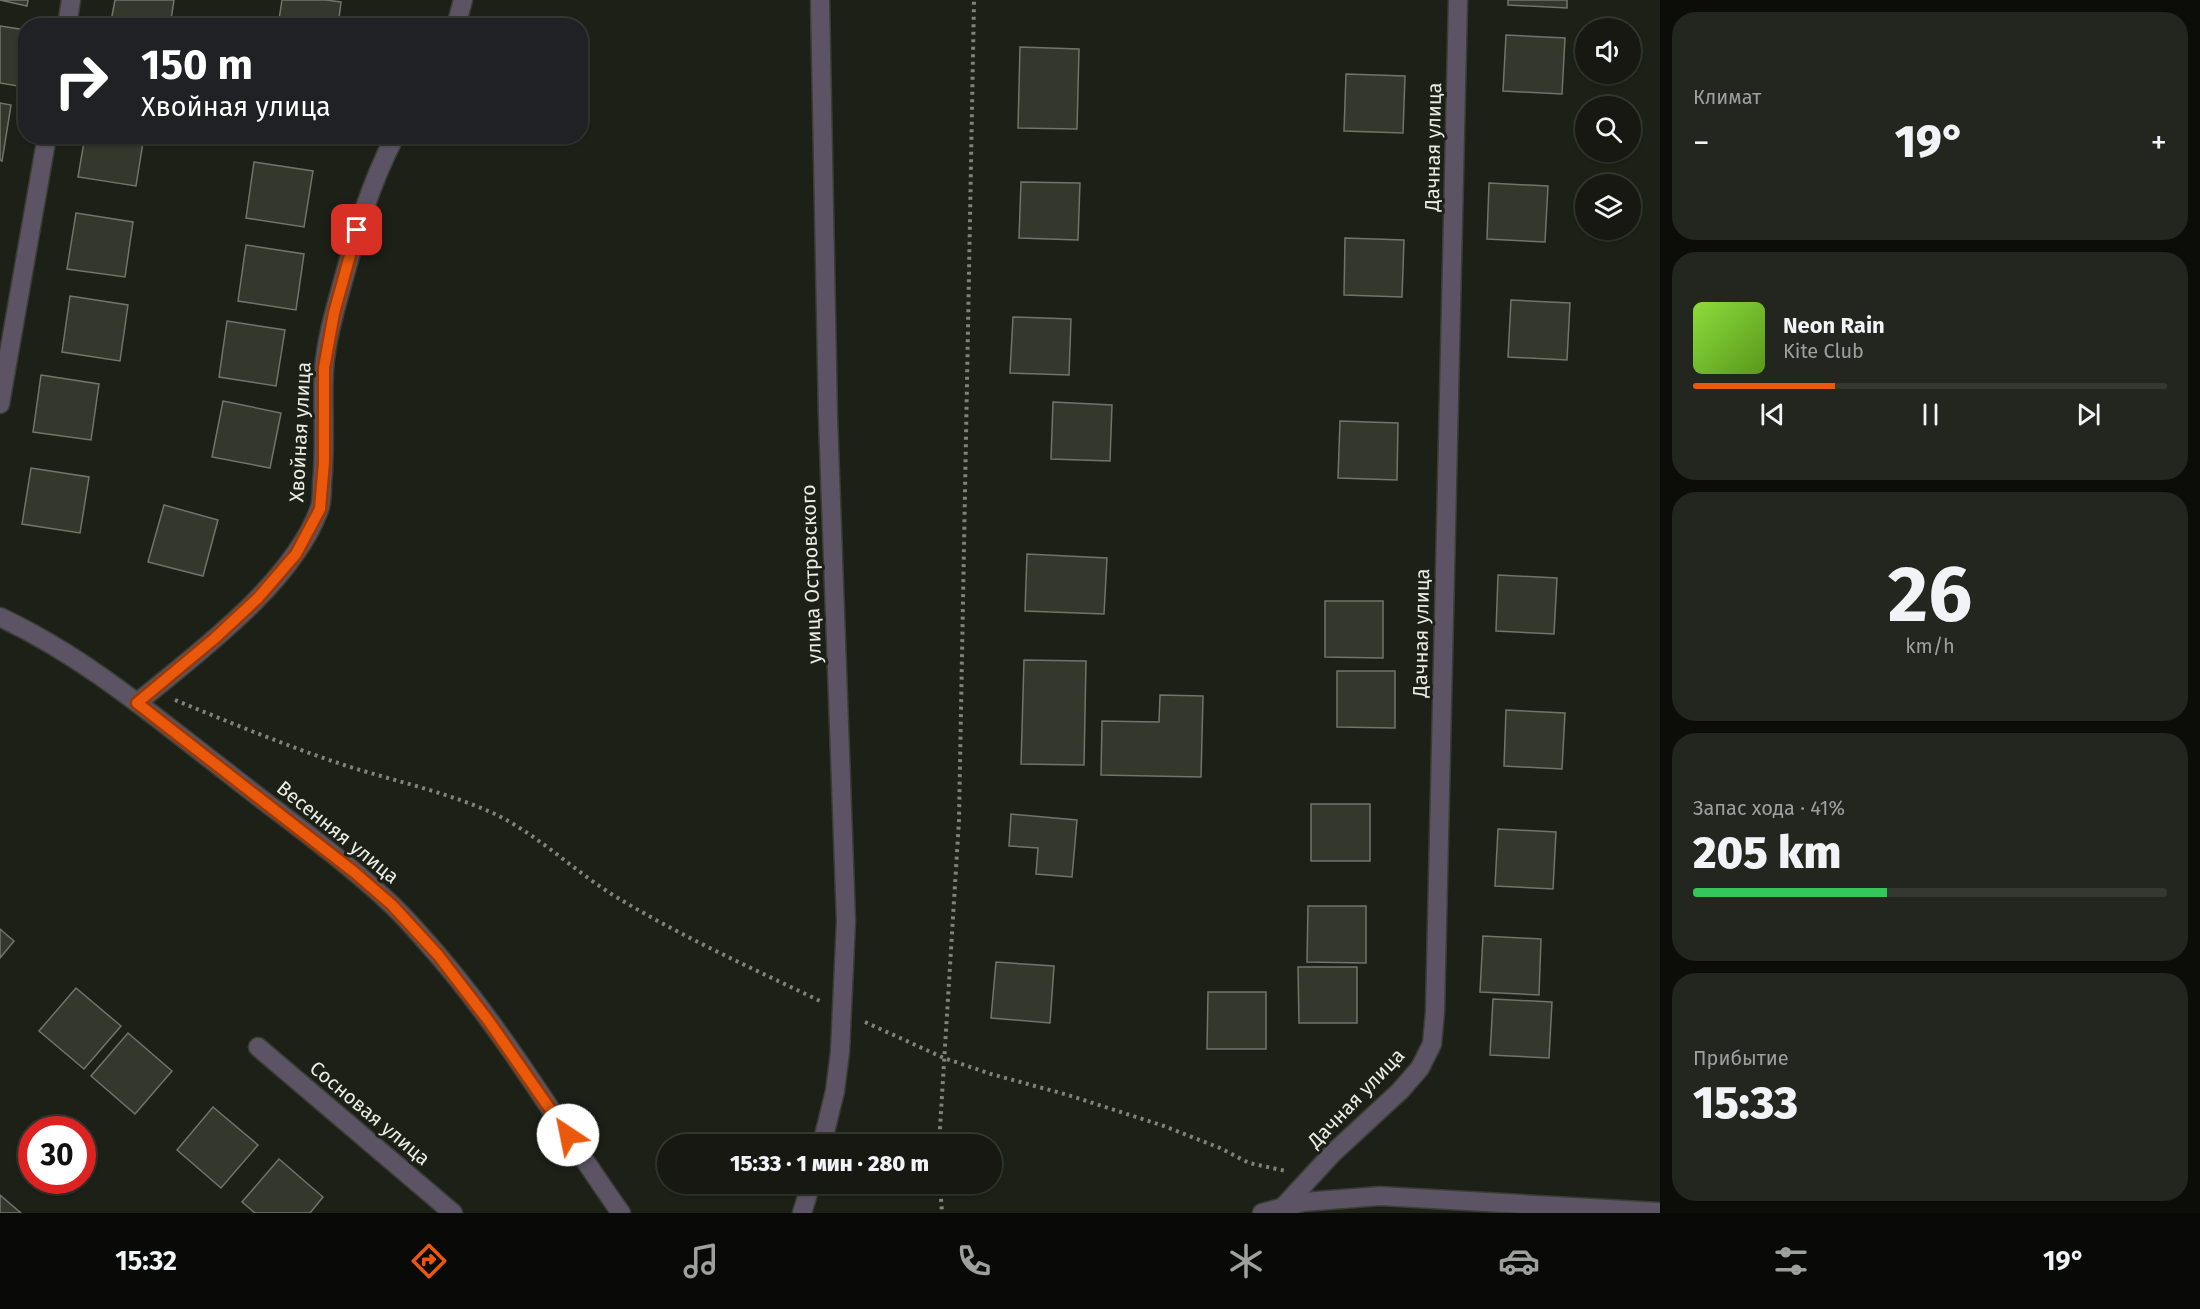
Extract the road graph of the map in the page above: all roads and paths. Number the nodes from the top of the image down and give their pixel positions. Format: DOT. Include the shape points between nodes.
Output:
graph roads {
  1 [pos="71,0"];
  2 [pos="463,0"];
  3 [pos="820,0"];
  4 [pos="974,0"];
  5 [pos="1458,0"];
  6 [pos="68,18"];
  7 [pos="458,18"];
  8 [pos="46,144"];
  9 [pos="391,144"];
  10 [pos="0,404"];
  11 [pos="0,617"];
  12 [pos="153,690"];
  13 [pos="137,703"];
  14 [pos="843,1012"];
  15 [pos="258,1047"];
  16 [pos="944,1058"];
  17 [pos="824,1134"];
  18 [pos="940,1134"];
  19 [pos="1314,1174"];
  20 [pos="808,1194"];
  21 [pos="941,1194"];
  22 [pos="1429,1205"];
  23 [pos="1283,1207"];
  24 [pos="1660,1212"];
  25 [pos="453,1213"];
  26 [pos="621,1213"];
  27 [pos="802,1213"];
  28 [pos="942,1213"];
  29 [pos="1262,1213"];
  1 -- 6 [label="street"];
  2 -- 7 [label="street"];
  3 -- 14 [label="street, улица Островского" via="829,440 846,871"];
  4 -- 16 [label="path" via="959,820"];
  5 -- 19 [label="street, Дачная улица" via="1432,1044 1420,1068 1400,1091"];
  8 -- 10 [label="street"];
  9 -- 12 [label="street, Хвойная улица" via="363,209 334,313 324,368 320,509 296,554 258,598"];
  11 -- 13 [label="street, Весенняя улица" via="74,657"];
  12 -- 13 [label="street, Хвойная улица"];
  12 -- 14 [label="path" via="298,750 495,814 664,925"];
  13 -- 26 [label="street, Весенняя улица" via="392,905 438,955 488,1020"];
  14 -- 16 [label="path"];
  14 -- 17 [label="street, улица Островского" via="835,1091"];
  15 -- 25 [label="street, Сосновая улица"];
  16 -- 18 [label="path"];
  16 -- 19 [label="path" via="1164,1126 1249,1163"];
  19 -- 23 [label="street, Дачная улица"];
  20 -- 27 [label="street"];
  21 -- 28 [label="path"];
  22 -- 23 [label="street" via="1380,1196"];
  22 -- 24 [label="street"];
  23 -- 29 [label="street"];
}
